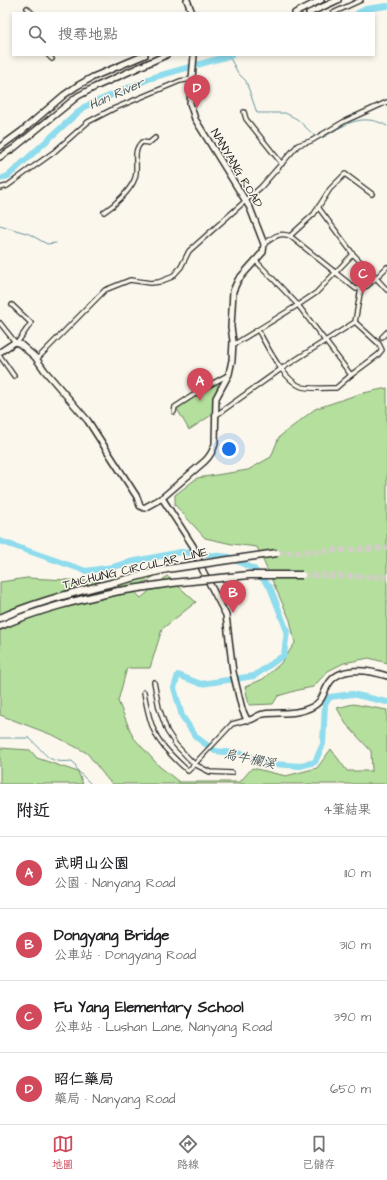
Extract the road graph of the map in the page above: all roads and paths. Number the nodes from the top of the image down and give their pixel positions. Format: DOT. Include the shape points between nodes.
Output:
graph roads {
  1 [pos="187,0"];
  2 [pos="321,0"];
  3 [pos="338,0"];
  4 [pos="361,0"];
  5 [pos="27,8"];
  6 [pos="31,12"];
  7 [pos="192,12"];
  8 [pos="297,12"];
  9 [pos="311,12"];
  10 [pos="336,12"];
  11 [pos="49,56"];
  12 [pos="143,56"];
  13 [pos="164,56"];
  14 [pos="194,56"];
  15 [pos="52,59"];
  16 [pos="192,78"];
  17 [pos="387,102"];
  18 [pos="244,112"];
  19 [pos="154,138"];
  20 [pos="0,147"];
  21 [pos="0,157"];
  22 [pos="282,164"];
  23 [pos="0,188"];
  24 [pos="372,194"];
  25 [pos="246,201"];
  26 [pos="318,207"];
  27 [pos="104,212"];
  28 [pos="290,236"];
  29 [pos="264,244"];
  30 [pos="353,254"];
  31 [pos="256,260"];
  32 [pos="387,267"];
  33 [pos="335,272"];
  34 [pos="376,278"];
  35 [pos="361,288"];
  36 [pos="387,290"];
  37 [pos="12,305"];
  38 [pos="298,305"];
  39 [pos="355,322"];
  40 [pos="0,323"];
  41 [pos="258,330"];
  42 [pos="387,332"];
  43 [pos="382,338"];
  44 [pos="325,341"];
  45 [pos="16,342"];
  46 [pos="233,345"];
  47 [pos="0,352"];
  48 [pos="0,356"];
  49 [pos="37,359"];
  50 [pos="281,370"];
  51 [pos="229,374"];
  52 [pos="351,375"];
  53 [pos="14,376"];
  54 [pos="174,412"];
  55 [pos="215,416"];
  56 [pos="162,498"];
  57 [pos="277,553"];
  58 [pos="302,575"];
  59 [pos="0,618"];
  60 [pos="0,626"];
  61 [pos="387,676"];
  62 [pos="154,682"];
  63 [pos="144,692"];
  64 [pos="247,720"];
  65 [pos="194,764"];
  66 [pos="232,773"];
  1 -- 7 [label="street"];
  2 -- 8 [label="street"];
  3 -- 9 [label="street"];
  4 -- 10 [label="street"];
  5 -- 6 [label="street"];
  11 -- 15 [label="street"];
  12 -- 20 [label="street" via="77,86"];
  13 -- 21 [label="street" via="78,96"];
  14 -- 16 [label="street, NANYANG ROAD"];
  16 -- 23 [label="street" via="113,109 88,122 54,152"];
  16 -- 25 [label="street, NANYANG ROAD" via="190,103 195,119"];
  17 -- 22 [label="street" via="298,145"];
  18 -- 22 [label="street" via="246,119"];
  19 -- 27 [label="street" via="149,143 140,144 137,150 135,178 120,200"];
  22 -- 25 [label="street"];
  24 -- 26 [label="street" via="345,174 330,189"];
  25 -- 29 [label="street, NANYANG ROAD"];
  25 -- 49 [label="street" via="190,251 172,277 151,283 130,280 105,290"];
  26 -- 28 [label="street"];
  26 -- 30 [label="street"];
  28 -- 29 [label="street" via="277,235"];
  28 -- 33 [label="street"];
  29 -- 31 [label="street" via="263,252"];
  30 -- 33 [label="street"];
  30 -- 34 [label="street"];
  31 -- 38 [label="street"];
  31 -- 46 [label="street" via="238,280 233,291"];
  32 -- 34 [label="street"];
  33 -- 35 [label="street" via="356,289"];
  33 -- 38 [label="street" via="316,293"];
  34 -- 35 [label="street"];
  34 -- 36 [label="street"];
  35 -- 39 [label="street"];
  37 -- 45 [label="street" via="31,323"];
  38 -- 41 [label="street"];
  38 -- 44 [label="street"];
  39 -- 44 [label="street"];
  39 -- 52 [label="street" via="379,344 382,350"];
  40 -- 45 [label="street"];
  41 -- 46 [label="street"];
  41 -- 50 [label="street"];
  42 -- 43 [label="street"];
  44 -- 50 [label="street"];
  44 -- 52 [label="street"];
  45 -- 47 [label="street"];
  45 -- 49 [label="street"];
  46 -- 51 [label="street"];
  48 -- 53 [label="street"];
  49 -- 56 [label="street" via="88,421 137,497 140,506 147,507"];
  50 -- 52 [label="street" via="302,387 336,388"];
  50 -- 55 [label="street"];
  51 -- 54 [label="street" via="175,406"];
  51 -- 55 [label="street" via="216,398"];
  55 -- 56 [label="street" via="214,450"];
  56 -- 64 [label="street" via="189,540 226,615 235,684"];
  57 -- 59 [label="highway, TAICHUNG CIRCULAR LINE, bridge" via="167,569 67,593"];
  58 -- 60 [label="highway, TAICHUNG CIRCULAR LINE, bridge" via="250,576 119,590 71,601"];
  61 -- 64 [label="street" via="357,670 346,672 332,680 322,699 304,711 261,714"];
  62 -- 65 [label="street" via="167,730 176,745"];
  63 -- 65 [label="street" via="152,729 158,740 188,771"];
  64 -- 65 [label="street" via="232,724"];
  65 -- 66 [label="street" via="210,772"];
}
